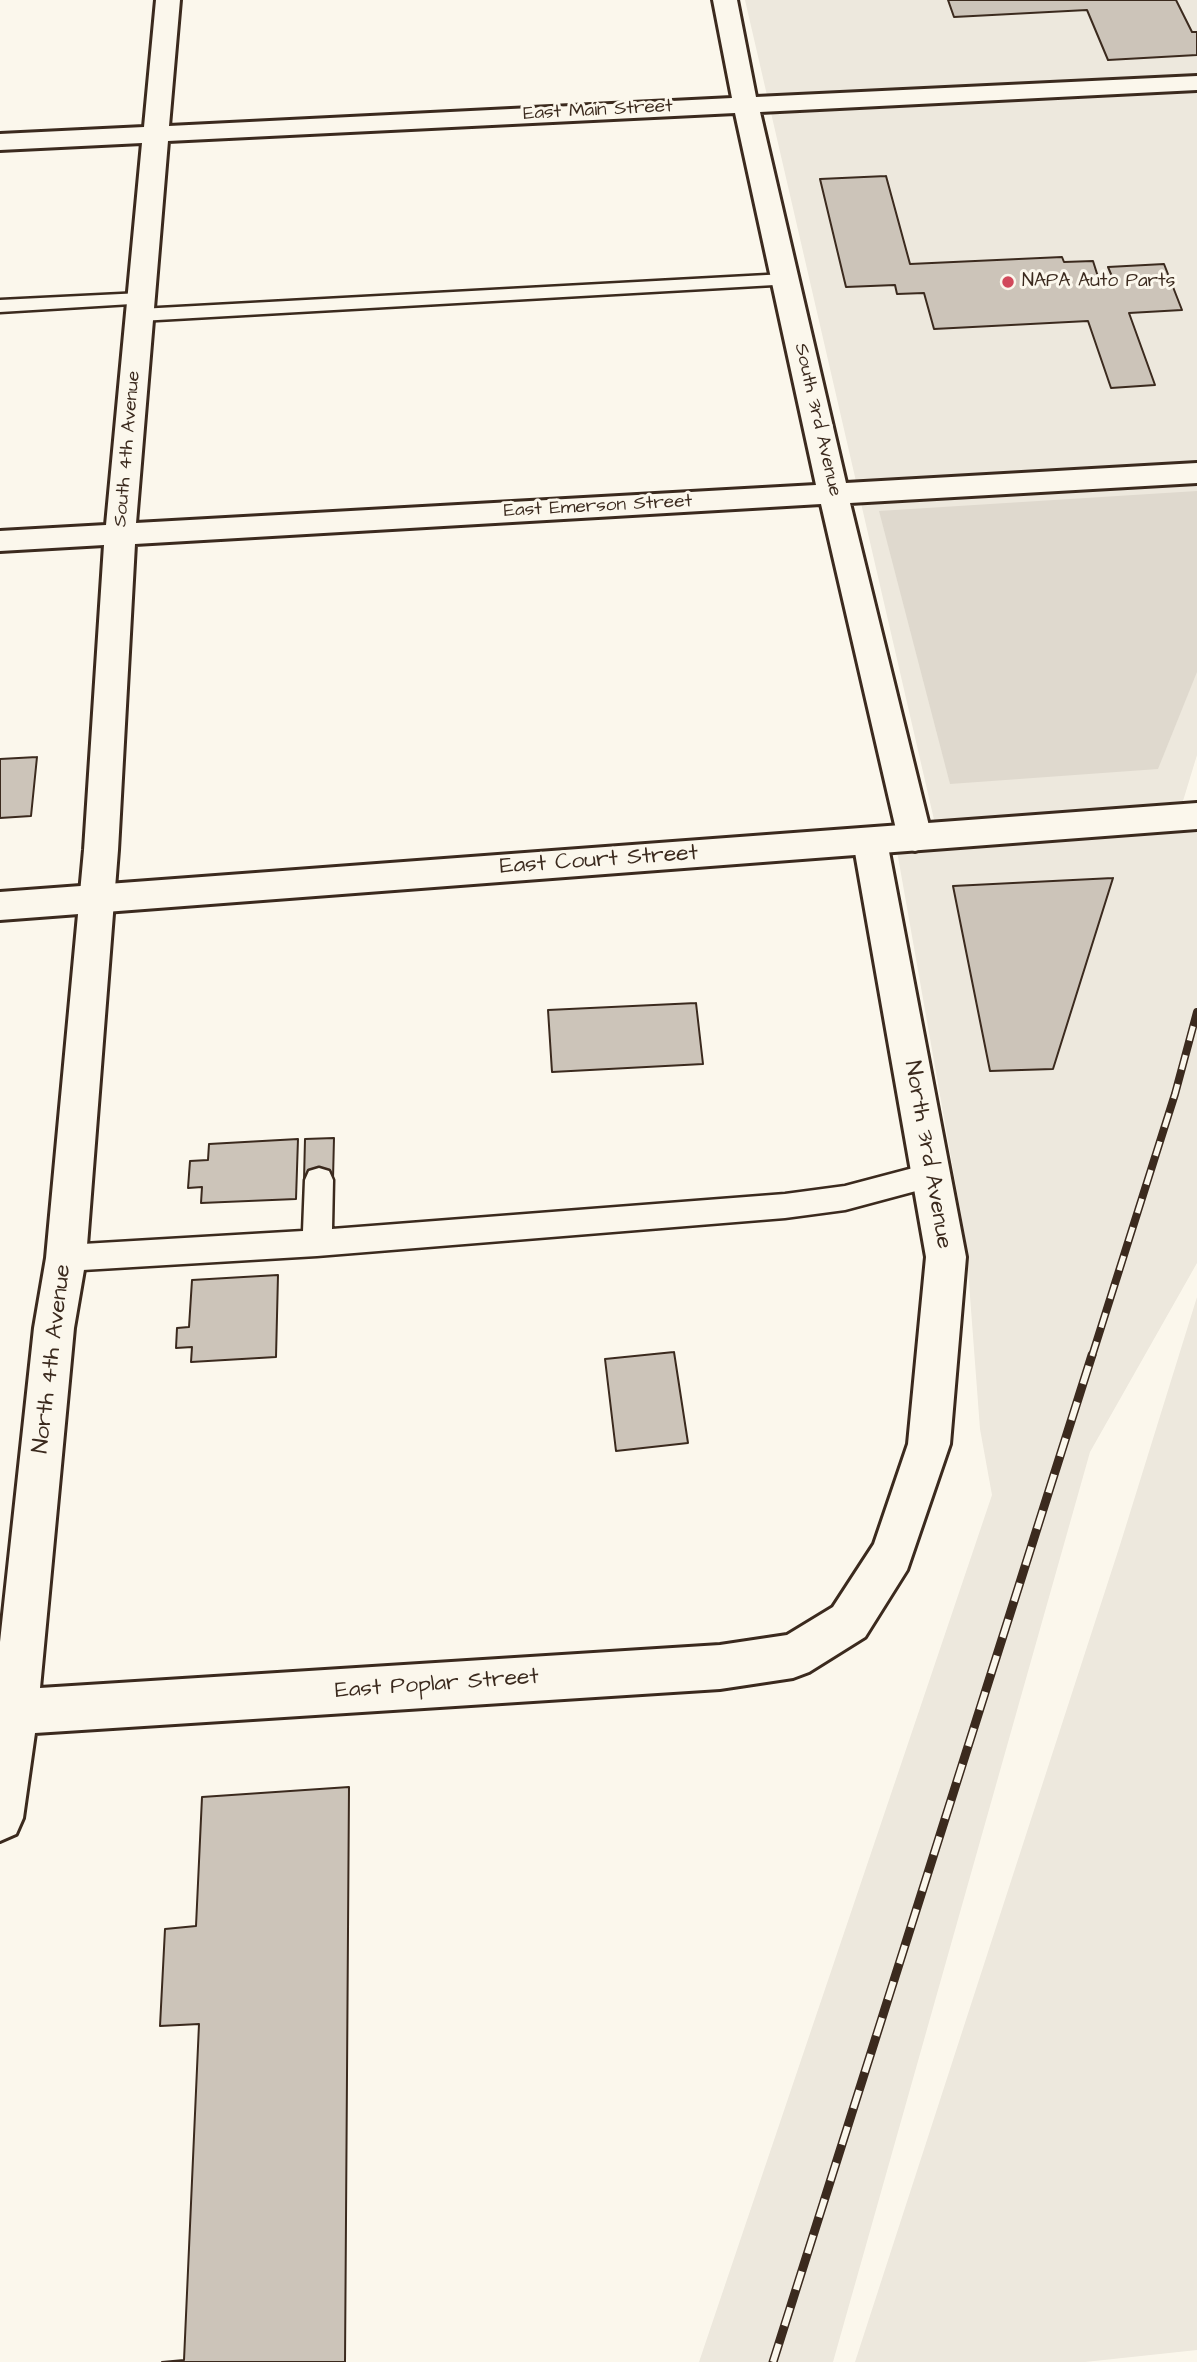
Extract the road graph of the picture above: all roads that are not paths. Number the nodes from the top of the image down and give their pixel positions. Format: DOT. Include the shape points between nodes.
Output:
graph roads {
  1 [pos="168,0"];
  2 [pos="725,0"];
  3 [pos="1197,83"];
  4 [pos="745,103"];
  5 [pos="155,135"];
  6 [pos="0,142"];
  7 [pos="785,280"];
  8 [pos="0,306"];
  9 [pos="140,307"];
  10 [pos="1197,473"];
  11 [pos="833,493"];
  12 [pos="120,534"];
  13 [pos="0,541"];
  14 [pos="1197,816"];
  15 [pos="915,838"];
  16 [pos="870,841"];
  17 [pos="94,899"];
  18 [pos="0,906"];
  19 [pos="932,1175"];
  20 [pos="319,1180"];
  21 [pos="317,1243"];
  22 [pos="66,1258"];
  23 [pos="849,1622"];
  24 [pos="15,1712"];
  25 [pos="0,1818"];
  1 -- 5 [label="street, South 4th Avenue"];
  2 -- 4 [label="street, South 3rd Avenue"];
  3 -- 4 [label="street, East Main Street"];
  4 -- 5 [label="street, East Main Street"];
  4 -- 7 [label="street, South 3rd Avenue"];
  5 -- 6 [label="street, East Main Street"];
  5 -- 9 [label="street, South 4th Avenue"];
  7 -- 9 [label="lane"];
  7 -- 11 [label="street, South 3rd Avenue"];
  8 -- 9 [label="lane"];
  9 -- 12 [label="street, South 4th Avenue"];
  10 -- 11 [label="street, East Emerson Street"];
  11 -- 12 [label="street, East Emerson Street"];
  11 -- 15 [label="street, South 3rd Avenue"];
  12 -- 13 [label="street, East Emerson Street"];
  12 -- 17 [label="street, South 4th Avenue" via="101,850"];
  14 -- 15 [label="street, East Court Street"];
  15 -- 16 [label="street, East Court Street"];
  16 -- 17 [label="street, East Court Street"];
  16 -- 19 [label="street, North 3rd Avenue"];
  17 -- 18 [label="street, East Court Street"];
  17 -- 22 [label="street, North 4th Avenue"];
  19 -- 21 [label="lane" via="845,1198 785,1206"];
  19 -- 23 [label="street, North 3rd Avenue" via="946,1257 929,1444 892,1555"];
  20 -- 21 [label="lane"];
  21 -- 22 [label="lane"];
  22 -- 24 [label="street, North 4th Avenue" via="54,1328"];
  23 -- 24 [label="street, East Poplar Street" via="793,1656 720,1667"];
  24 -- 25 [label="street, North 4th Avenue"];
}
